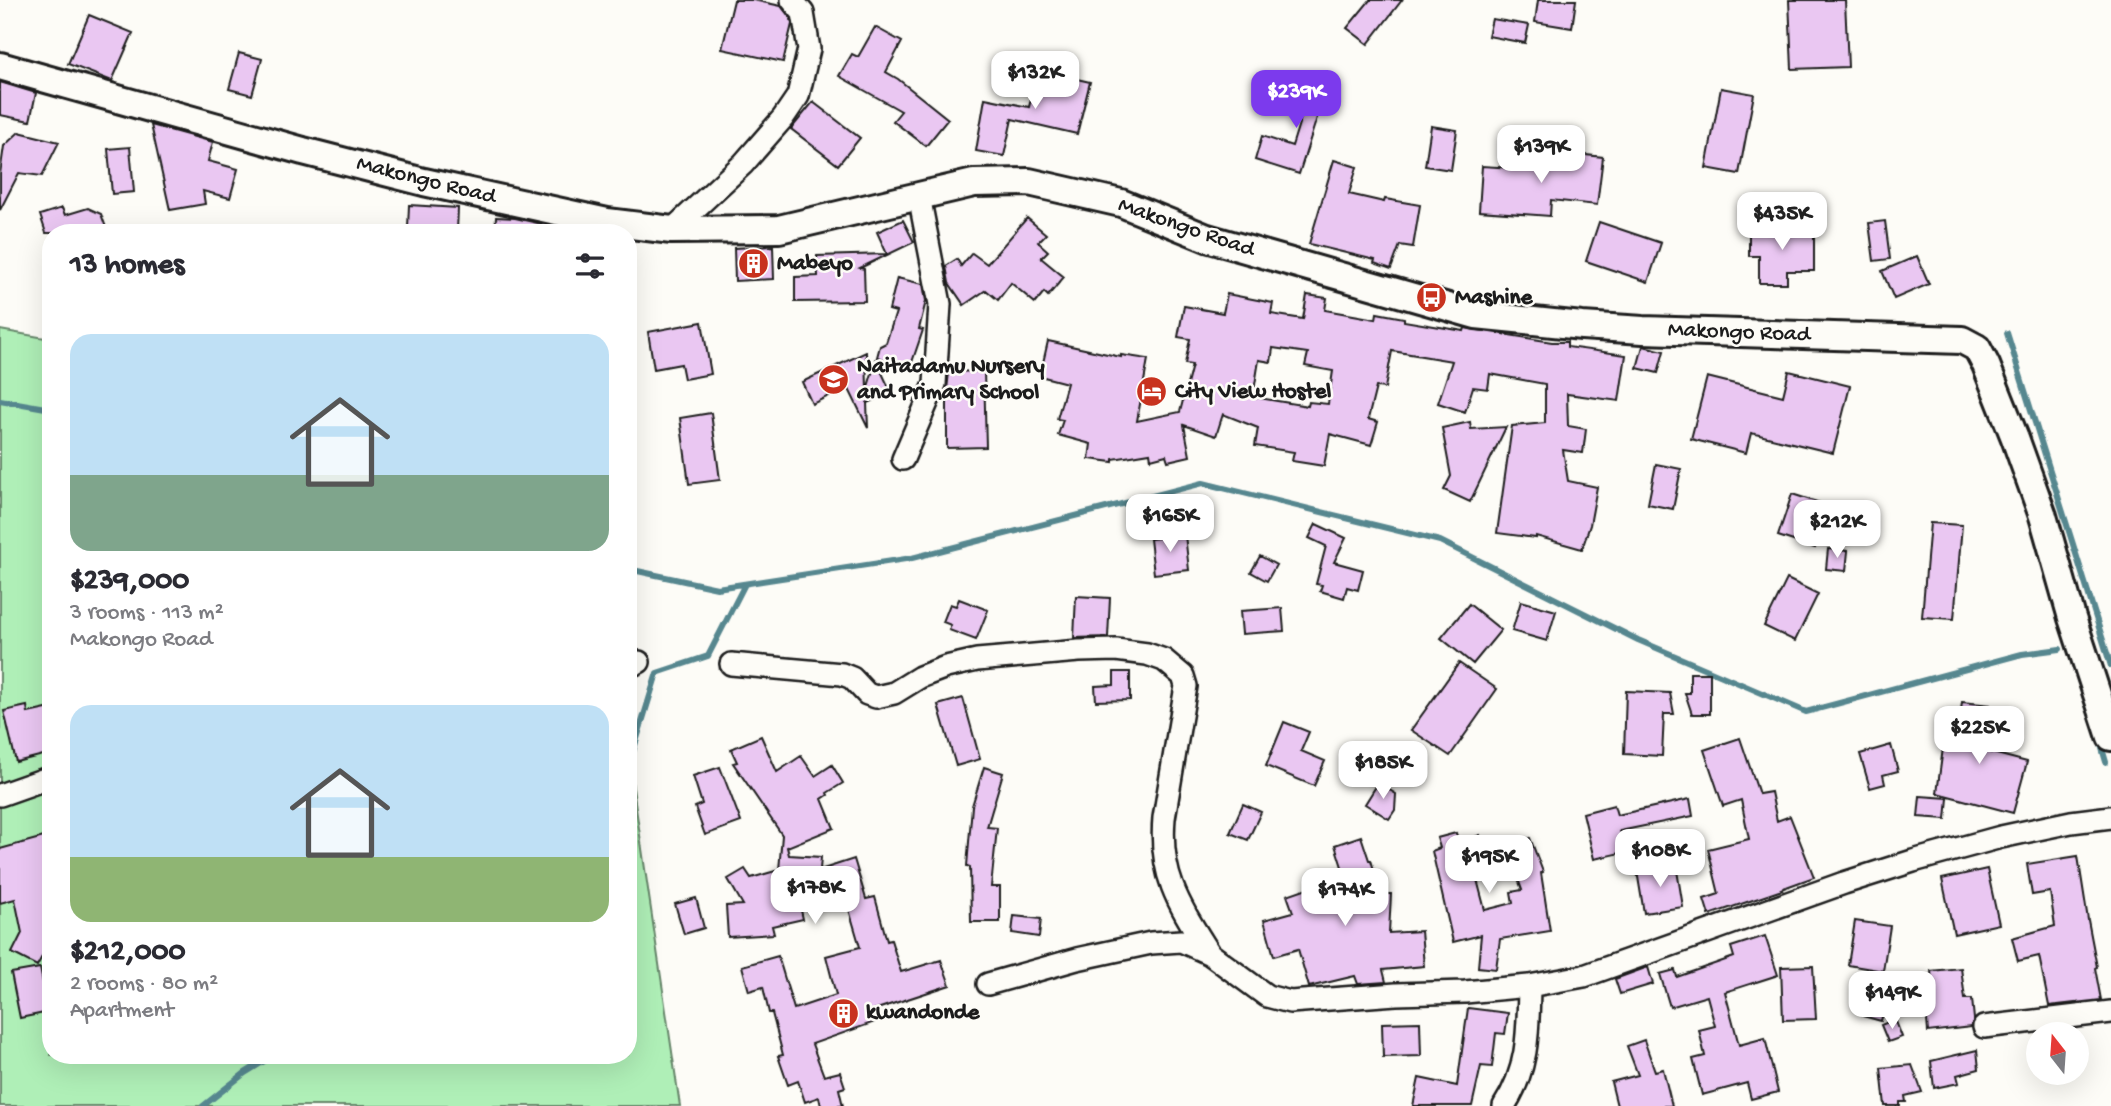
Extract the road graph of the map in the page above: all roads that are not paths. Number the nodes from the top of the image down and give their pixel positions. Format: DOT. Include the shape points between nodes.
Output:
graph roads {
  1 [pos="792,0"];
  2 [pos="0,66"];
  3 [pos="919,196"];
  4 [pos="623,224"];
  5 [pos="637,226"];
  6 [pos="672,230"];
  7 [pos="903,459"];
  8 [pos="731,664"];
  9 [pos="2111,737"];
  10 [pos="42,782"];
  11 [pos="0,795"];
  12 [pos="2111,817"];
  13 [pos="1210,954"];
  14 [pos="988,984"];
  15 [pos="1529,986"];
  16 [pos="2111,1012"];
  17 [pos="1984,1027"];
  18 [pos="1504,1106"];
  1 -- 6 [label="street" via="803,13 809,50 798,96 743,164"];
  2 -- 4 [label="street, Makongo Road" via="424,182"];
  3 -- 6 [label="street, Makongo Road" via="779,229"];
  3 -- 7 [label="street" via="940,304 935,384"];
  3 -- 9 [label="street, Makongo Road" via="974,183 1029,182 1121,203 1207,238 1476,315 1643,330 1970,343 1986,365 2043,516"];
  5 -- 6 [label="street, Makongo Road"];
  8 -- 13 [label="street" via="842,674 876,697 946,667 977,660 1116,650 1164,660 1183,676 1186,686 1164,818 1165,864 1187,917"];
  10 -- 11 [label="street"];
  12 -- 15 [label="street" via="2001,837 1913,860 1584,976"];
  13 -- 14 [label="street" via="1181,941 1151,943"];
  13 -- 15 [label="street" via="1267,996 1290,1002"];
  15 -- 18 [label="street" via="1523,1067"];
  16 -- 17 [label="street"];
}
